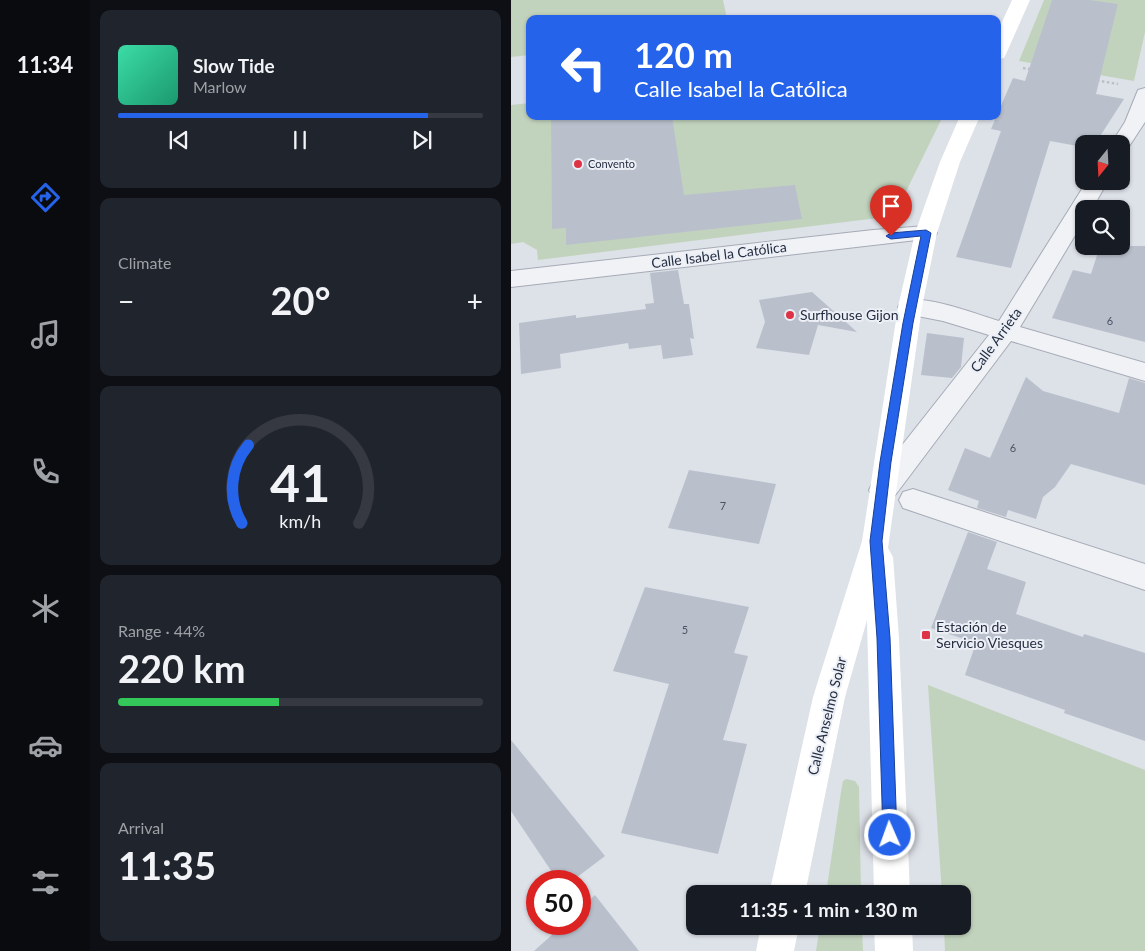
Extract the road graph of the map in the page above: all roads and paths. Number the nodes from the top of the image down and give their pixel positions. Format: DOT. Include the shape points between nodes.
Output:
graph roads {
  1 [pos="1021,0"];
  2 [pos="1001,45"];
  3 [pos="1015,67"];
  4 [pos="1126,85"];
  5 [pos="1145,94"];
  6 [pos="968,120"];
  7 [pos="1127,135"];
  8 [pos="1092,190"];
  9 [pos="926,233"];
  10 [pos="511,279"];
  11 [pos="911,307"];
  12 [pos="1005,331"];
  13 [pos="1145,372"];
  14 [pos="883,490"];
  15 [pos="913,500"];
  16 [pos="876,541"];
  17 [pos="1145,577"];
  18 [pos="789,885"];
  19 [pos="892,885"];
  20 [pos="778,935"];
  21 [pos="893,935"];
  22 [pos="775,951"];
  23 [pos="894,951"];
  1 -- 2 [label="main road"];
  3 -- 4 [label="path"];
  5 -- 7 [label="street"];
  6 -- 9 [label="main road, Calle Anselmo Solar"];
  8 -- 12 [label="street, Calle Arrieta"];
  9 -- 10 [label="street, Calle Isabel la Católica"];
  9 -- 11 [label="main road, Calle Anselmo Solar"];
  11 -- 12 [label="street" via="945,313"];
  11 -- 14 [label="main road, Calle Anselmo Solar"];
  12 -- 13 [label="street"];
  12 -- 14 [label="street, Calle Arrieta"];
  14 -- 16 [label="main road, Calle Anselmo Solar"];
  15 -- 17 [label="street"];
  16 -- 18 [label="main road, Calle Anselmo Solar" via="829,697"];
  16 -- 19 [label="main road, Calle Anselmo Solar" via="884,638"];
  20 -- 22 [label="main road"];
  21 -- 23 [label="main road"];
}
